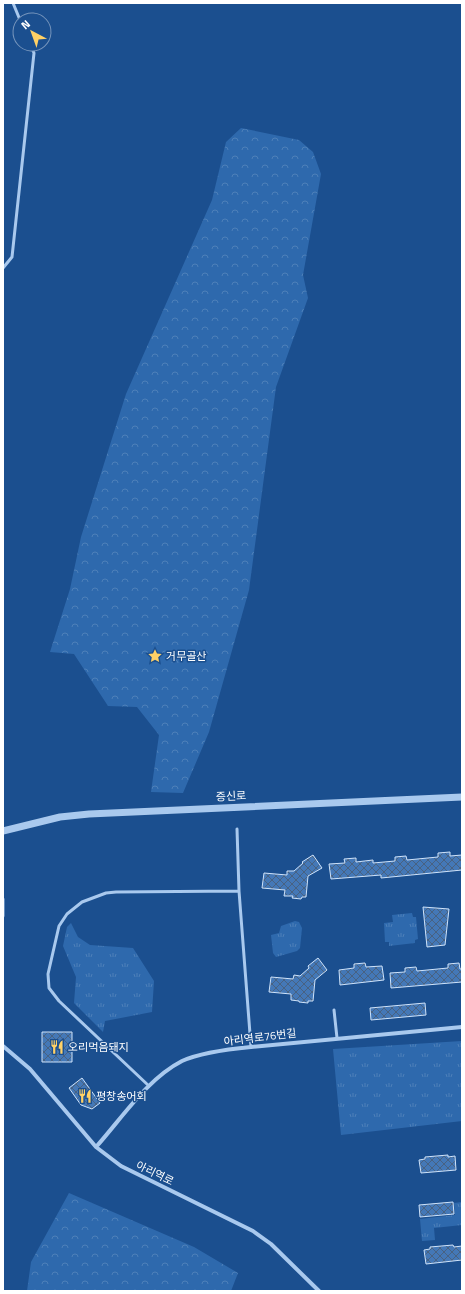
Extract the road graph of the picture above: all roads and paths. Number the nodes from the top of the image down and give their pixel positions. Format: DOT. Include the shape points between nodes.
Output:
graph roads {
  1 [pos="34,52"];
  2 [pos="3,268"];
  3 [pos="462,797"];
  4 [pos="237,829"];
  5 [pos="3,831"];
  6 [pos="239,892"];
  7 [pos="3,899"];
  8 [pos="3,916"];
  9 [pos="334,1010"];
  10 [pos="462,1027"];
  11 [pos="337,1038"];
  12 [pos="3,1046"];
  13 [pos="251,1046"];
  14 [pos="149,1086"];
  15 [pos="96,1147"];
  16 [pos="319,1291"];
  1 -- 2 [label="lane" via="12,257"];
  3 -- 5 [label="street, 증신로" via="89,814 60,817"];
  4 -- 6 [label="lane"];
  6 -- 13 [label="lane"];
  6 -- 14 [label="lane" via="106,893 82,902 67,914 59,926 48,974 49,988 59,1001"];
  7 -- 8 [label="lane"];
  9 -- 11 [label="lane"];
  10 -- 11 [label="street, 아리역로76번길"];
  11 -- 13 [label="street, 아리역로76번길"];
  12 -- 15 [label="street, 아리역로" via="30,1069"];
  13 -- 14 [label="street, 아리역로76번길" via="222,1050 183,1061"];
  14 -- 15 [label="street, 아리역로76번길"];
  15 -- 16 [label="street, 아리역로" via="121,1166 253,1231 271,1244"];
}
